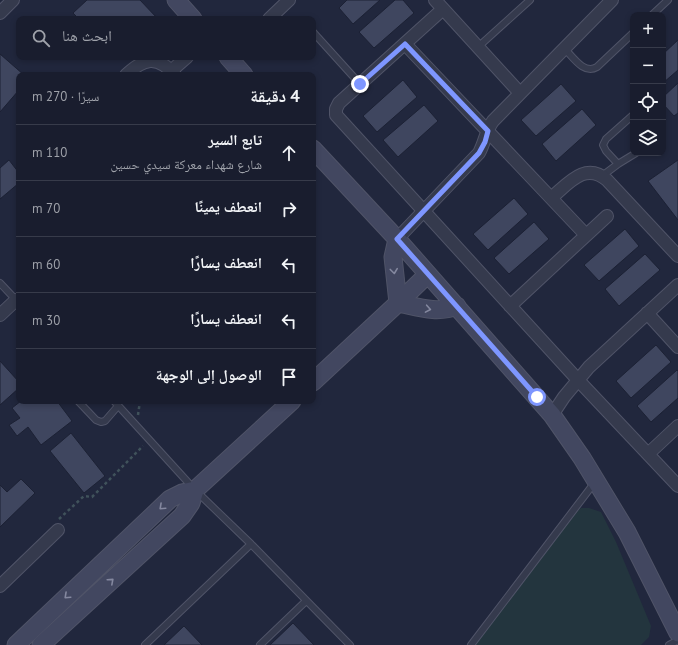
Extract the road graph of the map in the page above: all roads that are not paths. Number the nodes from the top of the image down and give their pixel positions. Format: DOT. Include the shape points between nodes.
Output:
graph roads {
  1 [pos="13,0"];
  2 [pos="176,0"];
  3 [pos="289,0"];
  4 [pos="435,0"];
  5 [pos="530,0"];
  6 [pos="668,0"];
  7 [pos="608,1"];
  8 [pos="443,9"];
  9 [pos="655,12"];
  10 [pos="0,13"];
  11 [pos="190,16"];
  12 [pos="272,16"];
  13 [pos="316,35"];
  14 [pos="630,36"];
  15 [pos="405,44"];
  16 [pos="478,47"];
  17 [pos="564,48"];
  18 [pos="184,60"];
  19 [pos="231,60"];
  20 [pos="129,72"];
  21 [pos="172,72"];
  22 [pos="174,72"];
  23 [pos="241,72"];
  24 [pos="360,84"];
  25 [pos="520,93"];
  26 [pos="630,118"];
  27 [pos="488,131"];
  28 [pos="316,152"];
  29 [pos="631,156"];
  30 [pos="618,164"];
  31 [pos="602,176"];
  32 [pos="551,198"];
  33 [pos="424,211"];
  34 [pos="607,216"];
  35 [pos="586,235"];
  36 [pos="397,239"];
  37 [pos="678,256"];
  38 [pos="428,274"];
  39 [pos="0,283"];
  40 [pos="678,285"];
  41 [pos="16,299"];
  42 [pos="16,303"];
  43 [pos="398,303"];
  44 [pos="457,306"];
  45 [pos="510,306"];
  46 [pos="647,313"];
  47 [pos="0,316"];
  48 [pos="678,347"];
  49 [pos="316,379"];
  50 [pos="578,380"];
  51 [pos="81,404"];
  52 [pos="116,404"];
  53 [pos="289,404"];
  54 [pos="552,415"];
  55 [pos="678,426"];
  56 [pos="648,454"];
  57 [pos="596,480"];
  58 [pos="678,486"];
  59 [pos="196,490"];
  60 [pos="58,530"];
  61 [pos="251,544"];
  62 [pos="0,586"];
  63 [pos="306,601"];
  64 [pos="678,633"];
  65 [pos="678,640"];
  66 [pos="16,645"];
  67 [pos="41,645"];
  68 [pos="145,645"];
  69 [pos="260,645"];
  70 [pos="350,645"];
  71 [pos="471,645"];
  72 [pos="668,645"];
  1 -- 10 [label="street"];
  2 -- 11 [label="main road"];
  3 -- 12 [label="street"];
  4 -- 8 [label="street"];
  5 -- 16 [label="lane"];
  6 -- 9 [label="lane"];
  7 -- 17 [label="street"];
  8 -- 15 [label="street"];
  8 -- 16 [label="street"];
  13 -- 24 [label="lane"];
  14 -- 17 [label="lane" via="591,70 584,69"];
  15 -- 24 [label="street"];
  15 -- 27 [label="street"];
  16 -- 25 [label="street"];
  17 -- 25 [label="street"];
  18 -- 22 [label="street"];
  19 -- 23 [label="main road"];
  20 -- 21 [label="street" via="146,61 159,62"];
  24 -- 33 [label="street" via="337,106 338,118"];
  25 -- 27 [label="street" via="493,121"];
  26 -- 30 [label="lane" via="604,142 604,148"];
  27 -- 32 [label="street"];
  27 -- 33 [label="street" via="479,153"];
  28 -- 36 [label="main road"];
  29 -- 30 [label="lane"];
  30 -- 31 [label="lane"];
  31 -- 32 [label="street" via="592,172 580,175"];
  31 -- 37 [label="street"];
  32 -- 35 [label="street"];
  33 -- 36 [label="street"];
  33 -- 45 [label="street"];
  34 -- 35 [label="street"];
  35 -- 45 [label="street"];
  36 -- 38 [label="main road"];
  36 -- 43 [label="main road, one-way" via="393,257"];
  38 -- 43 [label="main road"];
  38 -- 44 [label="main road"];
  39 -- 41 [label="lane"];
  40 -- 46 [label="street"];
  42 -- 47 [label="street"];
  43 -- 44 [label="main road, one-way" via="433,310"];
  43 -- 49 [label="main road"];
  44 -- 54 [label="main road"];
  45 -- 50 [label="street"];
  46 -- 48 [label="street"];
  46 -- 50 [label="street"];
  50 -- 54 [label="street"];
  50 -- 56 [label="street"];
  51 -- 52 [label="lane" via="101,422 105,421"];
  52 -- 59 [label="lane"];
  53 -- 59 [label="main road"];
  54 -- 57 [label="main road"];
  55 -- 56 [label="street"];
  56 -- 58 [label="street"];
  57 -- 64 [label="main road" via="630,538"];
  57 -- 71 [label="lane"];
  59 -- 61 [label="lane"];
  59 -- 66 [label="main road, one-way" via="170,499"];
  67 -- 59 [label="main road, one-way" via="182,516"];
  60 -- 62 [label="street"];
  61 -- 63 [label="lane"];
  61 -- 68 [label="lane"];
  63 -- 69 [label="lane"];
  63 -- 70 [label="lane"];
  65 -- 72 [label="lane"];
}
